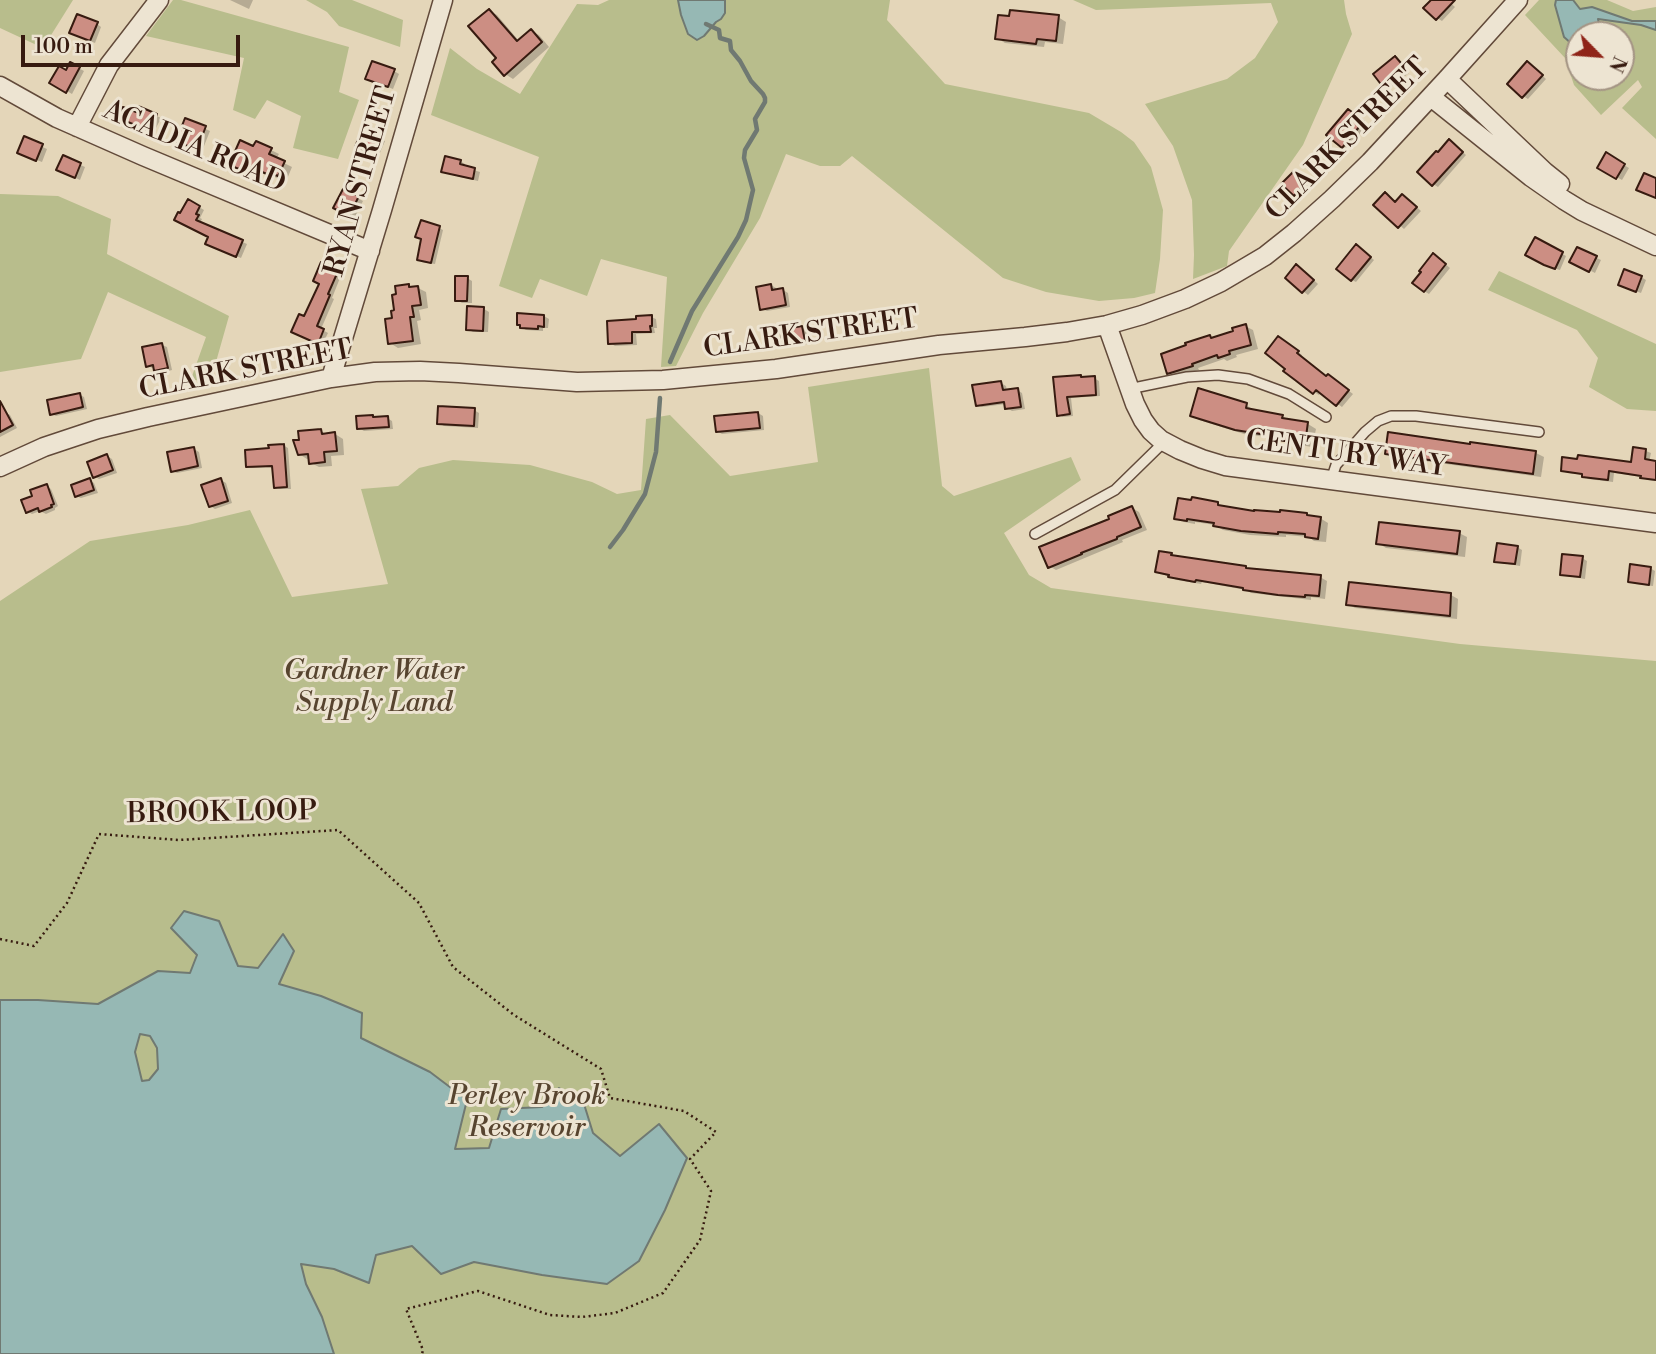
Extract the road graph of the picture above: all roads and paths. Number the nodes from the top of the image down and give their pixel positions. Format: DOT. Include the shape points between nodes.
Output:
graph roads {
  1 [pos="443,0"];
  2 [pos="1518,0"];
  3 [pos="155,4"];
  4 [pos="1447,79"];
  5 [pos="0,86"];
  6 [pos="1431,97"];
  7 [pos="77,127"];
  8 [pos="1612,225"];
  9 [pos="1656,246"];
  10 [pos="370,251"];
  11 [pos="1107,326"];
  12 [pos="331,378"];
  13 [pos="1129,389"];
  14 [pos="1326,416"];
  15 [pos="1539,432"];
  16 [pos="1164,442"];
  17 [pos="0,467"];
  18 [pos="1331,480"];
  19 [pos="1656,523"];
  20 [pos="1035,534"];
  21 [pos="0,939"];
  22 [pos="422,1354"];
  1 -- 10 [label="street, RYAN STREET"];
  2 -- 4 [label="street, CLARK STREET"];
  3 -- 7 [label="street" via="109,65"];
  4 -- 6 [label="street, CLARK STREET"];
  4 -- 8 [label="street" via="1545,172"];
  5 -- 7 [label="street, ACADIA ROAD"];
  6 -- 8 [label="street" via="1547,188"];
  6 -- 11 [label="street, CLARK STREET" via="1332,199 1265,256 1204,291"];
  7 -- 10 [label="street, ACADIA ROAD"];
  8 -- 9 [label="street"];
  10 -- 12 [label="street, RYAN STREET"];
  11 -- 12 [label="street, CLARK STREET" via="663,380 577,382 420,371"];
  11 -- 13 [label="street, CENTURY WAY"];
  12 -- 17 [label="street, CLARK STREET" via="107,427"];
  13 -- 14 [label="lane" via="1219,375 1248,379 1289,394"];
  13 -- 16 [label="street, CENTURY WAY" via="1143,420"];
  15 -- 18 [label="lane" via="1391,416 1365,432 1336,466"];
  16 -- 18 [label="street, CENTURY WAY" via="1225,466"];
  16 -- 20 [label="lane" via="1115,490"];
  18 -- 19 [label="street, CENTURY WAY"];
  21 -- 22 [label="path, BROOK LOOP" via="34,946 66,903 99,834 179,840 338,830 419,903 453,967 514,1015 601,1069 610,1098 684,1111 716,1132 690,1159 711,1191 700,1240 663,1293 615,1313 582,1317 550,1315 478,1291 406,1309"];
}
